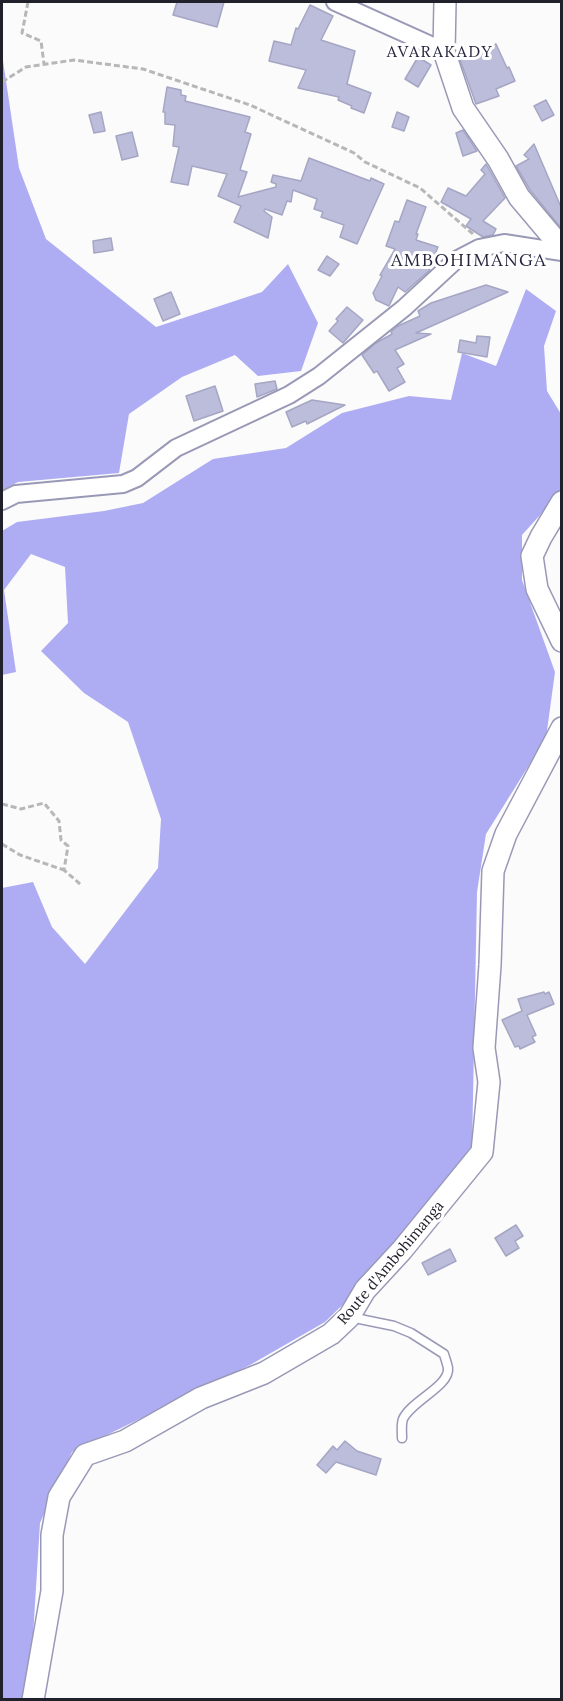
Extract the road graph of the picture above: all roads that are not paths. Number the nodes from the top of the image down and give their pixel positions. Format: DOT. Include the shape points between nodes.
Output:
graph roads {
  1 [pos="335,2"];
  2 [pos="445,2"];
  3 [pos="444,51"];
  4 [pos="561,250"];
  5 [pos="2,501"];
  6 [pos="561,502"];
  7 [pos="561,641"];
  8 [pos="561,728"];
  9 [pos="349,1317"];
  10 [pos="402,1438"];
  11 [pos="33,1700"];
  1 -- 3 [label="street"];
  2 -- 3 [label="street"];
  3 -- 4 [label="street" via="463,108 519,197"];
  4 -- 5 [label="street" via="504,243 479,248 456,260 404,308 319,376 289,395 176,448 137,478 123,484 16,494"];
  6 -- 7 [label="street" via="531,556 537,589"];
  8 -- 9 [label="street, Route d'Ambohimanga" via="506,834 493,871 484,1048 489,1082 482,1152 365,1290"];
  9 -- 10 [label="lane" via="394,1326 444,1354 448,1369 445,1380 403,1420"];
  9 -- 11 [label="street, Route d'Ambohimanga" via="331,1334 264,1373 201,1398 125,1441 85,1455 59,1497 52,1535 52,1591"];
}
